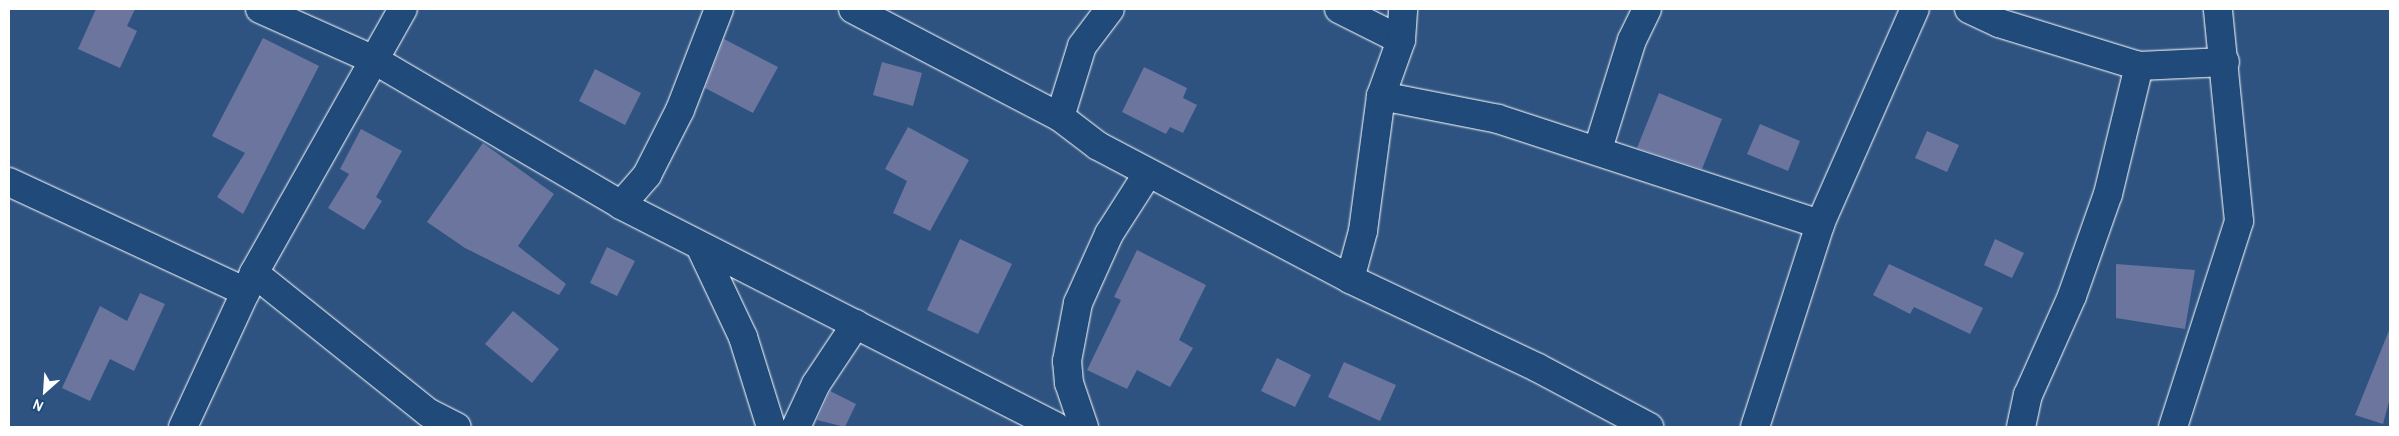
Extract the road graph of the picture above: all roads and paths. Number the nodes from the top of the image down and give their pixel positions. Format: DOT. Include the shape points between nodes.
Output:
graph roads {
  1 [pos="260,9"];
  2 [pos="403,9"];
  3 [pos="719,9"];
  4 [pos="854,9"];
  5 [pos="1091,9"];
  6 [pos="1110,9"];
  7 [pos="1339,9"];
  8 [pos="1403,9"];
  9 [pos="1647,9"];
  10 [pos="1915,9"];
  11 [pos="1969,9"];
  12 [pos="2218,9"];
  13 [pos="1402,40"];
  14 [pos="1082,46"];
  15 [pos="376,61"];
  16 [pos="2225,62"];
  17 [pos="2139,66"];
  18 [pos="1381,96"];
  19 [pos="1060,117"];
  20 [pos="1598,149"];
  21 [pos="1148,173"];
  22 [pos="9,182"];
  23 [pos="621,205"];
  24 [pos="1820,224"];
  25 [pos="700,246"];
  26 [pos="1350,279"];
  27 [pos="250,283"];
  28 [pos="856,324"];
  29 [pos="184,427"];
  30 [pos="457,427"];
  31 [pos="771,427"];
  32 [pos="796,427"];
  33 [pos="1056,427"];
  34 [pos="1084,427"];
  35 [pos="1650,427"];
  36 [pos="1755,427"];
  37 [pos="2021,427"];
  38 [pos="2173,427"];
  1 -- 15 [label="street"];
  2 -- 15 [label="street"];
  3 -- 23 [label="street" via="680,110 647,175"];
  4 -- 19 [label="street"];
  5 -- 14 [label="street"];
  6 -- 14 [label="street"];
  7 -- 13 [label="street"];
  8 -- 13 [label="street"];
  9 -- 20 [label="street" via="1632,40"];
  10 -- 24 [label="street"];
  11 -- 17 [label="street" via="1999,23"];
  12 -- 16 [label="street"];
  13 -- 18 [label="street"];
  14 -- 19 [label="street"];
  15 -- 23 [label="street"];
  15 -- 27 [label="street"];
  16 -- 17 [label="street"];
  16 -- 38 [label="street" via="2239,221"];
  17 -- 37 [label="street" via="2108,194 2072,296 2028,395"];
  18 -- 20 [label="street" via="1498,119"];
  18 -- 26 [label="street" via="1363,231"];
  19 -- 21 [label="street" via="1098,146"];
  20 -- 24 [label="street" via="1688,184"];
  21 -- 26 [label="street"];
  21 -- 34 [label="street" via="1109,234 1078,304 1067,360 1068,383"];
  22 -- 27 [label="street"];
  23 -- 25 [label="street"];
  24 -- 36 [label="street"];
  25 -- 28 [label="street"];
  25 -- 31 [label="street" via="743,337"];
  26 -- 35 [label="street" via="1538,368"];
  27 -- 29 [label="street"];
  27 -- 30 [label="street" via="422,408"];
  28 -- 32 [label="street" via="816,384"];
  28 -- 33 [label="street"];
}
